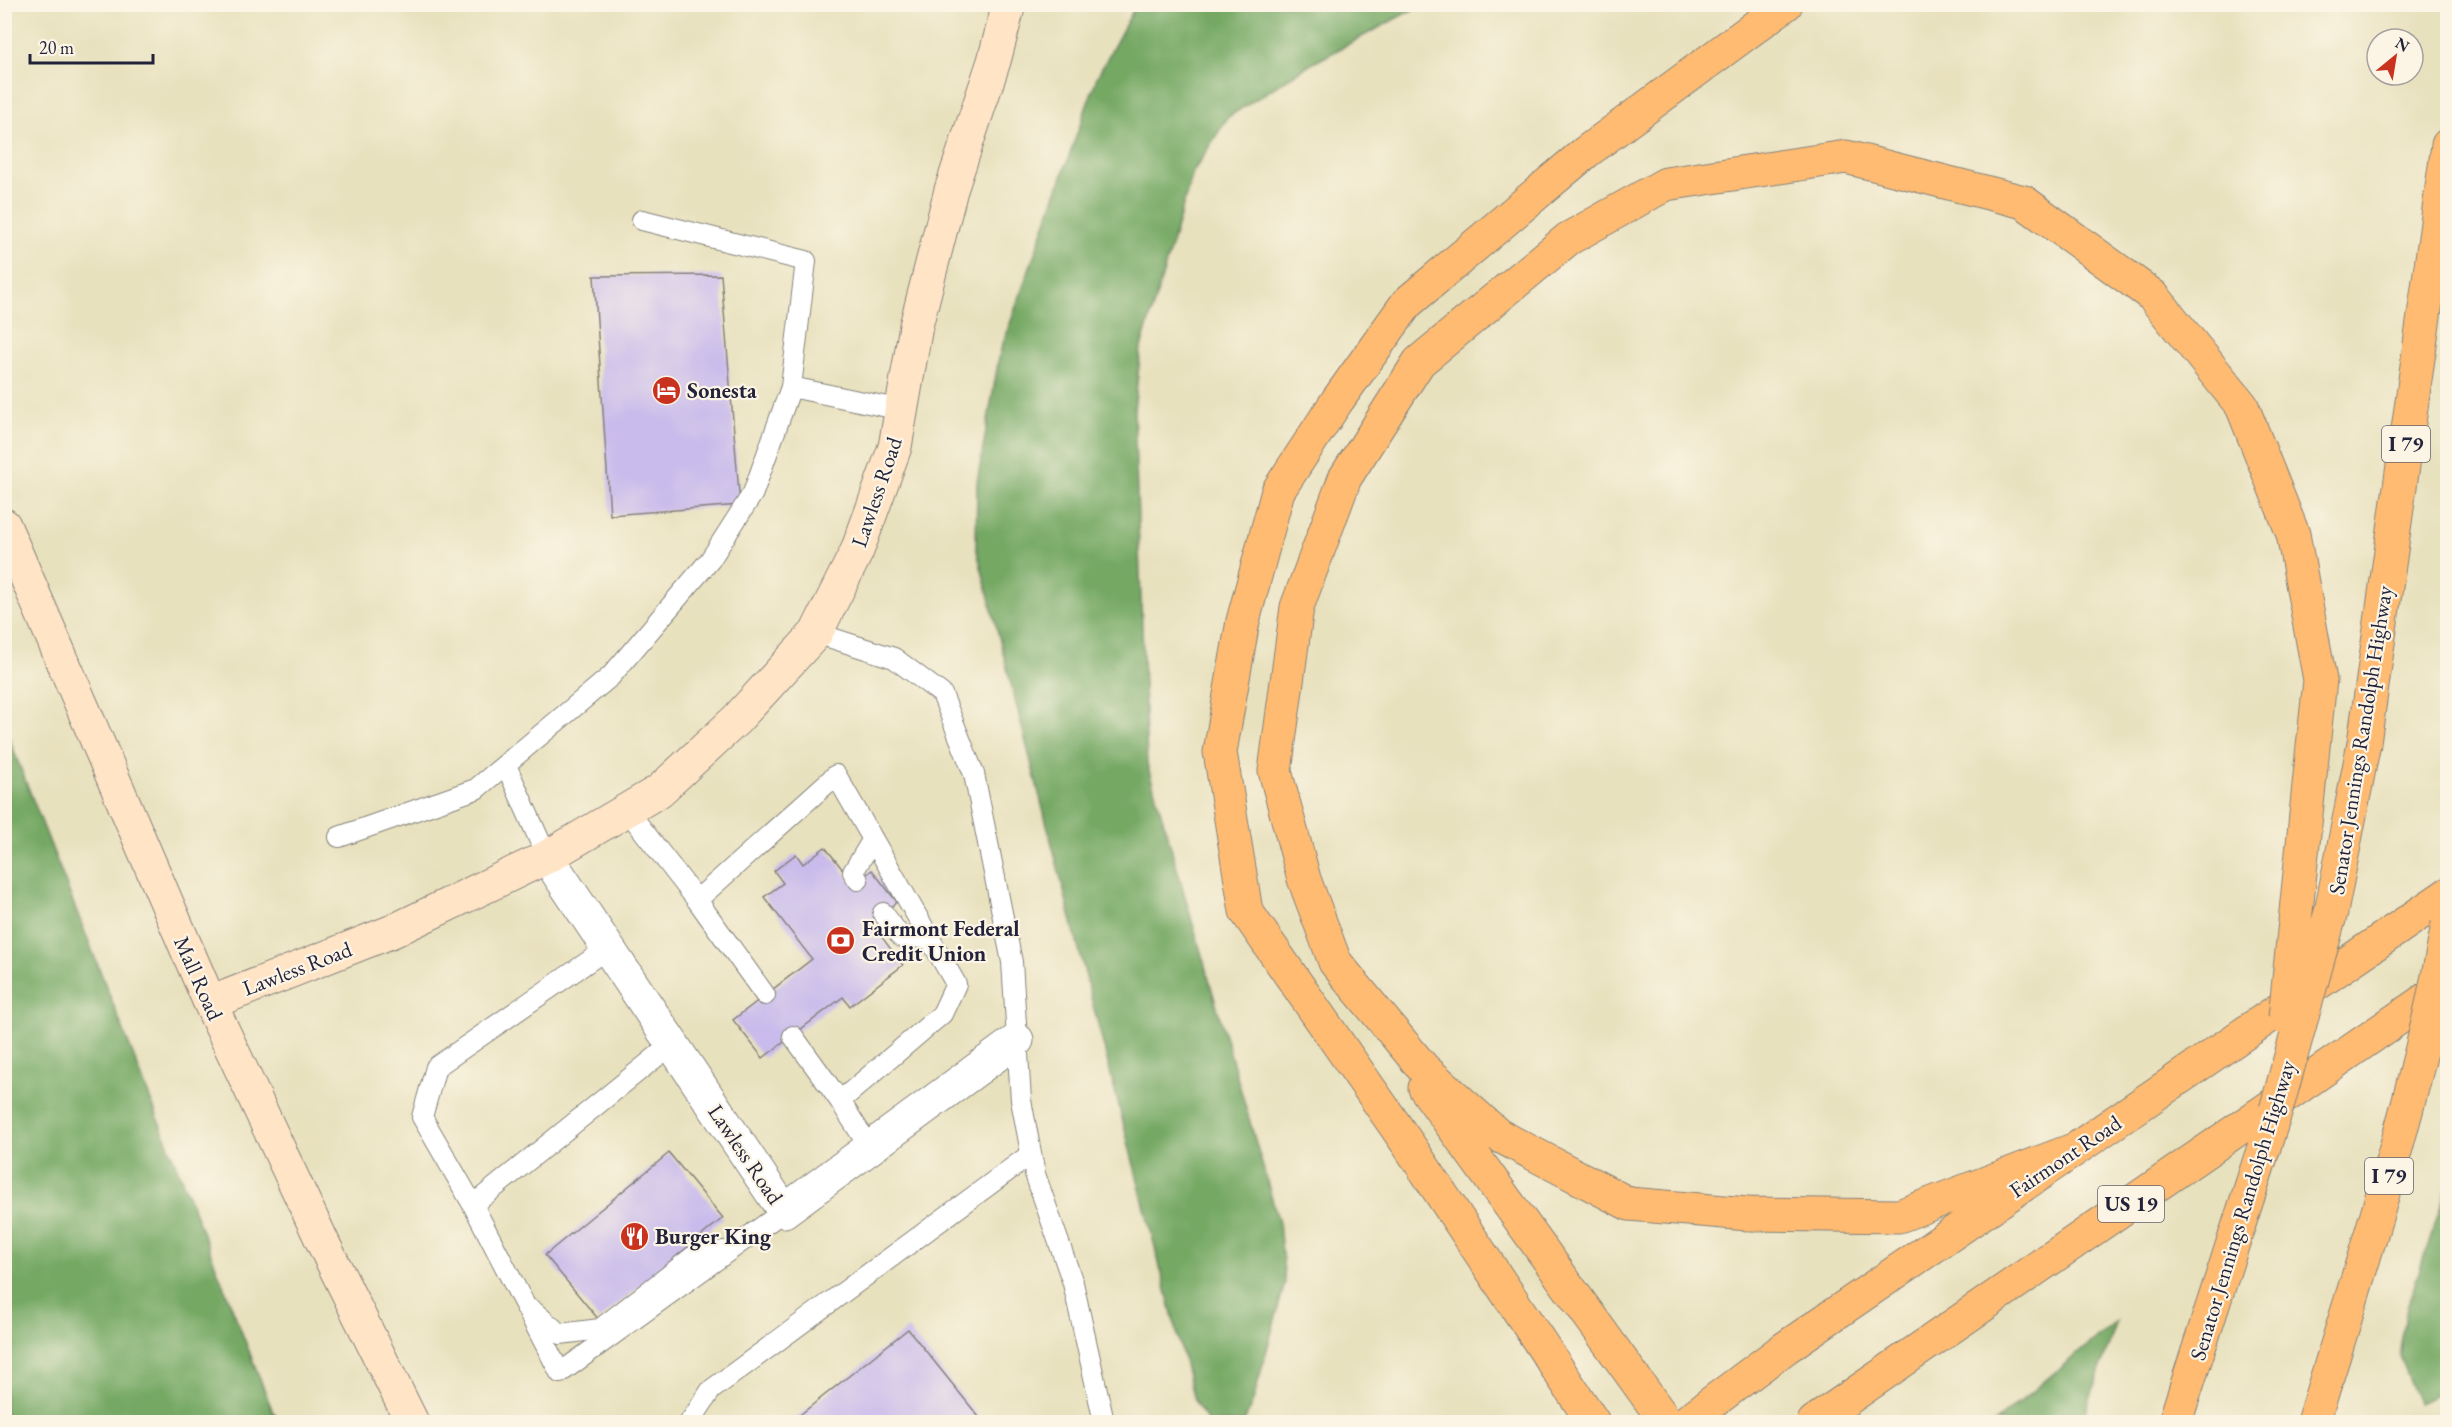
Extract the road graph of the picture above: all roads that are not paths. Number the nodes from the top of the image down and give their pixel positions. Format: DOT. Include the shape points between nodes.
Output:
graph roads {
  1 [pos="1010,4"];
  2 [pos="1786,4"];
  3 [pos="2448,146"];
  4 [pos="642,220"];
  5 [pos="791,387"];
  6 [pos="902,410"];
  7 [pos="4,525"];
  8 [pos="816,633"];
  9 [pos="506,765"];
  10 [pos="627,810"];
  11 [pos="339,837"];
  12 [pos="873,839"];
  13 [pos="547,857"];
  14 [pos="858,880"];
  15 [pos="2448,894"];
  16 [pos="697,900"];
  17 [pos="883,913"];
  18 [pos="2448,924"];
  19 [pos="929,938"];
  20 [pos="608,948"];
  21 [pos="1335,962"];
  22 [pos="2448,984"];
  23 [pos="765,995"];
  24 [pos="210,1003"];
  25 [pos="793,1036"];
  26 [pos="1017,1040"];
  27 [pos="672,1044"];
  28 [pos="840,1101"];
  29 [pos="2276,1110"];
  30 [pos="870,1148"];
  31 [pos="2073,1150"];
  32 [pos="1031,1154"];
  33 [pos="472,1205"];
  34 [pos="784,1211"];
  35 [pos="730,1250"];
  36 [pos="523,1303"];
  37 [pos="412,1422"];
  38 [pos="690,1422"];
  39 [pos="1104,1422"];
  40 [pos="1593,1422"];
  41 [pos="1666,1422"];
  42 [pos="1686,1422"];
  43 [pos="1814,1422"];
  44 [pos="2175,1422"];
  45 [pos="2313,1422"];
  1 -- 6 [label="street, Lawless Road" via="951,190 916,326"];
  2 -- 40 [label="main road" via="1586,152 1407,303 1278,491 1243,621 1220,752 1246,911 1410,1147"];
  3 -- 29 [label="main road, Senator Jennings Randolph Highway / I 79, bridge" via="2364,743 2331,912"];
  4 -- 5 [label="lane" via="806,261"];
  5 -- 6 [label="lane"];
  5 -- 9 [label="lane" via="753,493 710,560 611,676"];
  6 -- 8 [label="street, Lawless Road" via="896,447 857,551"];
  7 -- 24 [label="street, Mall Road"];
  8 -- 10 [label="street, Lawless Road" via="736,720 659,791"];
  8 -- 26 [label="lane" via="894,658 942,694 975,774 1012,962"];
  9 -- 11 [label="lane" via="476,789"];
  9 -- 13 [label="lane"];
  10 -- 13 [label="street, Lawless Road"];
  10 -- 16 [label="lane"];
  12 -- 14 [label="lane" via="853,872"];
  12 -- 16 [label="lane" via="836,775"];
  12 -- 19 [label="lane"];
  13 -- 20 [label="street, Lawless Road"];
  13 -- 24 [label="street, Lawless Road" via="393,931"];
  15 -- 31 [label="main road, Fairmont Road"];
  16 -- 23 [label="lane"];
  17 -- 19 [label="lane" via="901,938"];
  18 -- 45 [label="main road, I 79, bridge" via="2385,1192"];
  19 -- 28 [label="lane" via="956,984 942,1014"];
  20 -- 27 [label="street, Lawless Road"];
  20 -- 33 [label="lane" via="436,1067 422,1117"];
  21 -- 29 [label="main road, bridge" via="1304,879 1275,771 1297,607 1345,478 1419,362 1568,240 1666,184 1846,157 2024,202 2153,296 2241,406 2293,534 2320,680"];
  21 -- 31 [label="main road" via="1423,1068 1498,1135 1629,1204 1748,1214 1899,1216"];
  21 -- 41 [label="main road"];
  22 -- 43 [label="main road, US 19"];
  24 -- 37 [label="street, Mall Road"];
  25 -- 28 [label="lane"];
  26 -- 30 [label="street, Lawless Road"];
  26 -- 32 [label="lane" via="1021,1100"];
  27 -- 33 [label="lane"];
  27 -- 34 [label="street, Lawless Road"];
  28 -- 30 [label="lane"];
  29 -- 44 [label="main road, Senator Jennings Randolph Highway / I 79"];
  30 -- 34 [label="street, Lawless Road"];
  31 -- 42 [label="main road, Fairmont Road" via="1785,1348"];
  32 -- 38 [label="lane" via="711,1390"];
  32 -- 39 [label="lane" via="1073,1283"];
  33 -- 36 [label="lane"];
  34 -- 35 [label="lane"];
  35 -- 36 [label="lane" via="694,1256 600,1329 560,1334"];
  35 -- 36 [label="lane" via="560,1373"];
}
